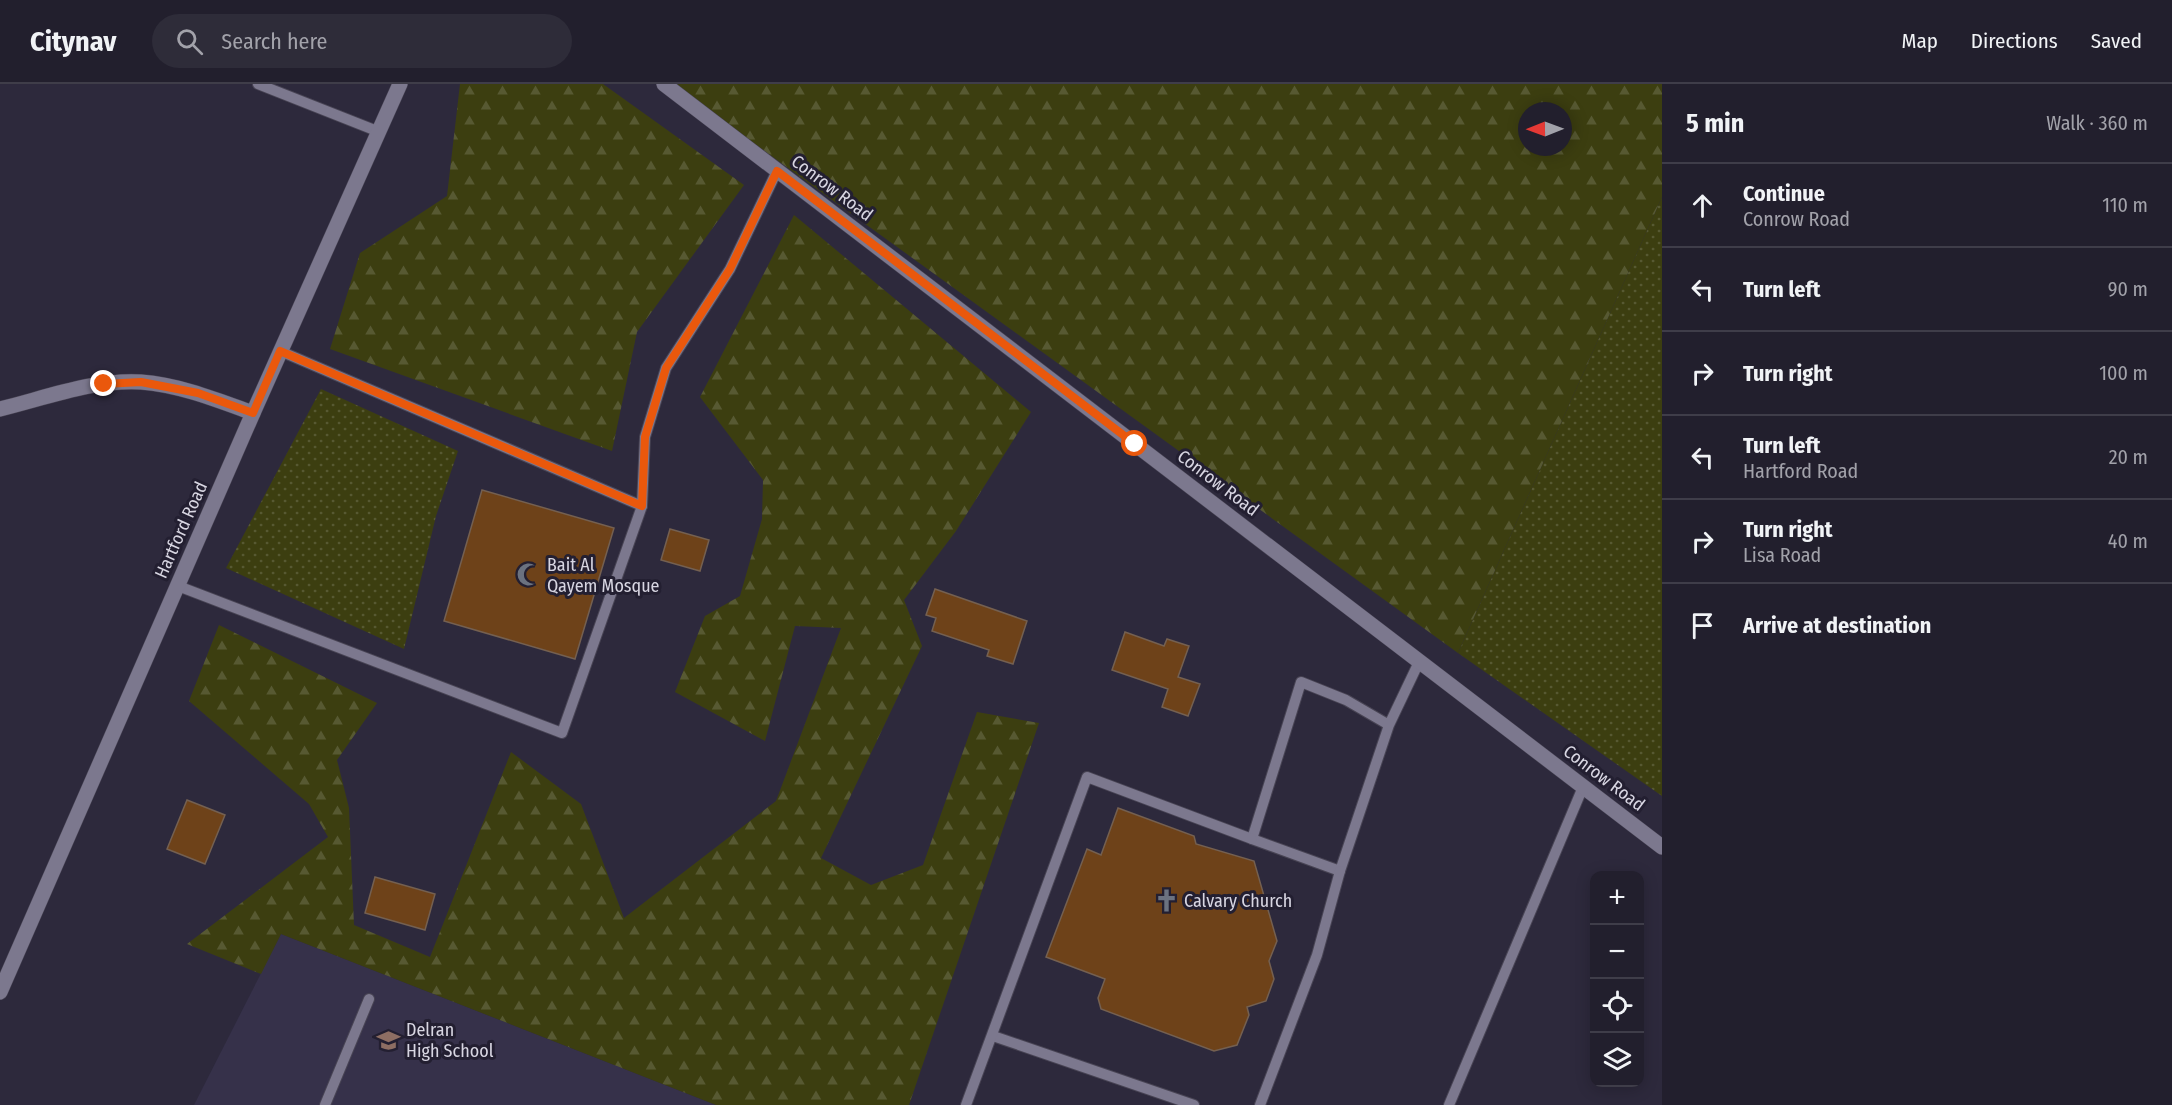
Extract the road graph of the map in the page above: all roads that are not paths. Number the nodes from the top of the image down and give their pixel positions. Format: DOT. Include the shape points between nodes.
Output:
graph roads {
  1 [pos="258,84"];
  2 [pos="400,84"];
  3 [pos="664,84"];
  4 [pos="377,132"];
  5 [pos="777,171"];
  6 [pos="280,351"];
  7 [pos="0,409"];
  8 [pos="253,413"];
  9 [pos="642,506"];
  10 [pos="178,585"];
  11 [pos="1419,662"];
  12 [pos="1389,725"];
  13 [pos="1583,787"];
  14 [pos="1252,839"];
  15 [pos="1662,847"];
  16 [pos="1340,871"];
  17 [pos="0,993"];
  18 [pos="369,999"];
  19 [pos="993,1036"];
  20 [pos="325,1105"];
  21 [pos="966,1105"];
  22 [pos="1194,1105"];
  23 [pos="1260,1105"];
  24 [pos="1449,1105"];
  1 -- 4 [label="lane"];
  2 -- 4 [label="street, Hartford Road"];
  3 -- 5 [label="street, Conrow Road"];
  4 -- 6 [label="street, Hartford Road"];
  5 -- 9 [label="lane" via="730,269 666,368 645,437"];
  5 -- 11 [label="street, Conrow Road"];
  6 -- 8 [label="street, Hartford Road"];
  6 -- 9 [label="lane"];
  7 -- 8 [label="street" via="104,384 141,382 198,393"];
  8 -- 10 [label="street, Hartford Road"];
  9 -- 10 [label="lane" via="562,733"];
  10 -- 17 [label="street, Hartford Road"];
  11 -- 12 [label="lane"];
  11 -- 13 [label="street, Conrow Road"];
  12 -- 14 [label="lane" via="1346,700 1301,682"];
  12 -- 16 [label="lane"];
  13 -- 15 [label="street, Conrow Road"];
  13 -- 24 [label="lane"];
  14 -- 16 [label="lane"];
  14 -- 19 [label="lane" via="1087,777"];
  16 -- 23 [label="lane" via="1317,955"];
  18 -- 20 [label="lane"];
  19 -- 21 [label="lane"];
  19 -- 22 [label="lane"];
}
